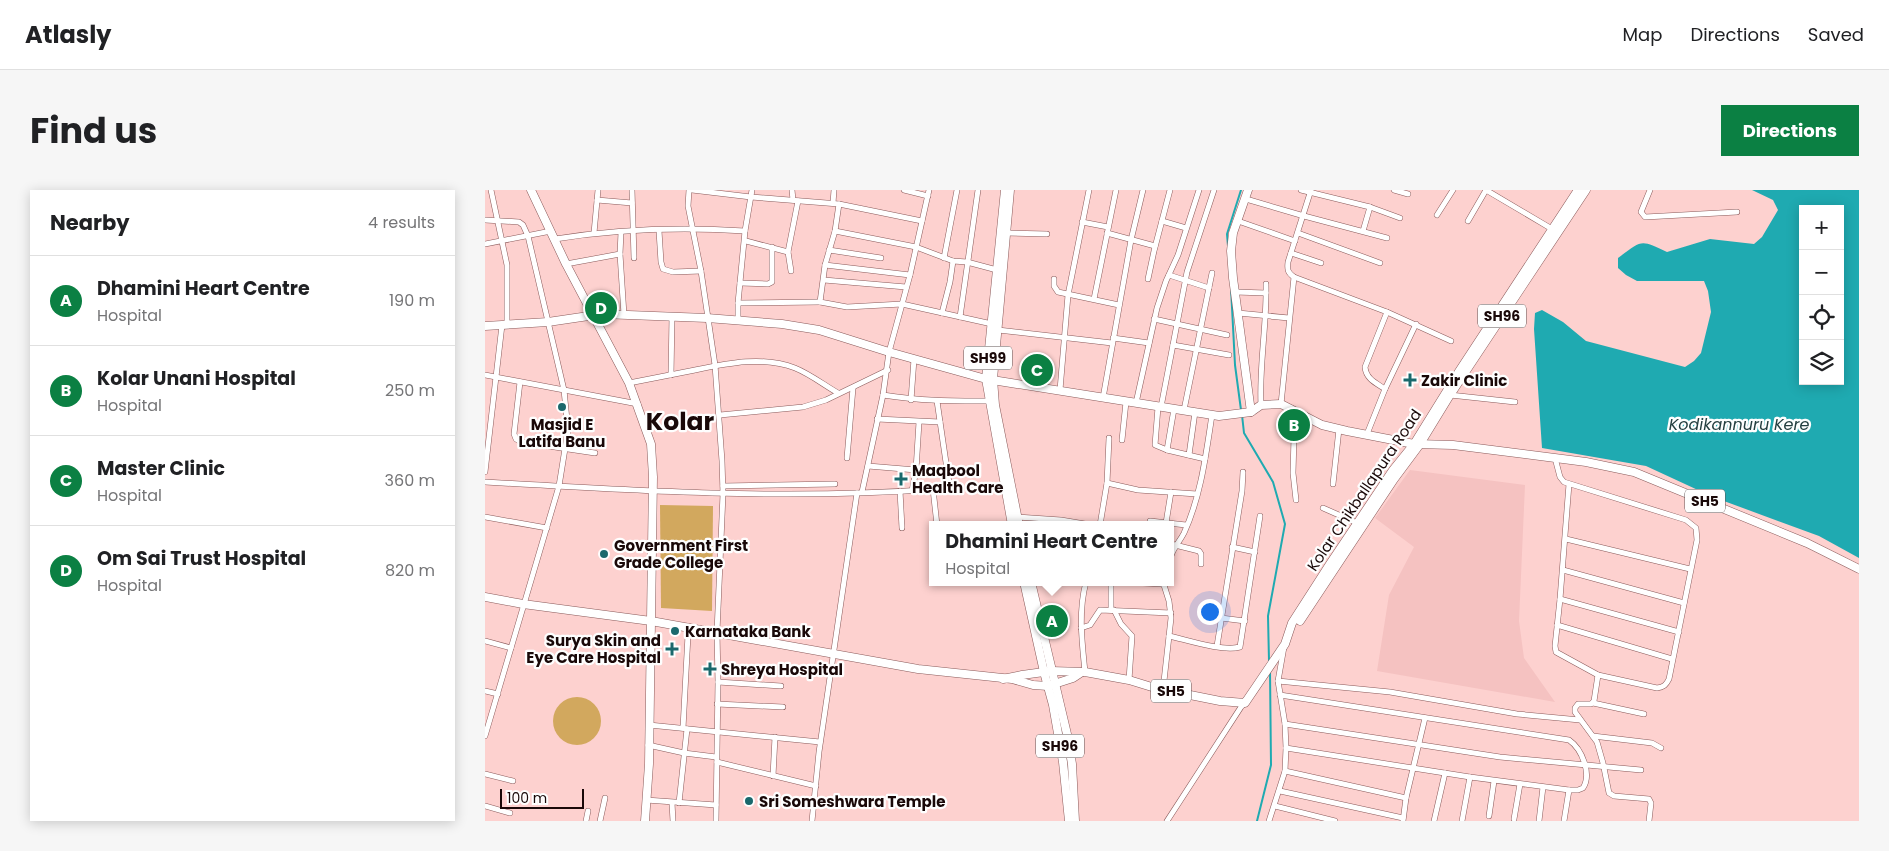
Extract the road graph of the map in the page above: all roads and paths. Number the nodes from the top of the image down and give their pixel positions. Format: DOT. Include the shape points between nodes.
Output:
graph roads {
  1 [pos="491,190"];
  2 [pos="531,190"];
  3 [pos="598,190"];
  4 [pos="633,190"];
  5 [pos="690,190"];
  6 [pos="752,190"];
  7 [pos="791,190"];
  8 [pos="834,190"];
  9 [pos="904,190"];
  10 [pos="957,190"];
  11 [pos="978,190"];
  12 [pos="1005,190"];
  13 [pos="1010,190"];
  14 [pos="1089,190"];
  15 [pos="1116,190"];
  16 [pos="1143,190"];
  17 [pos="1170,190"];
  18 [pos="1199,190"];
  19 [pos="1214,190"];
  20 [pos="1248,190"];
  21 [pos="1301,190"];
  22 [pos="1394,190"];
  23 [pos="1453,190"];
  24 [pos="1486,190"];
  25 [pos="1586,190"];
  26 [pos="1650,190"];
  27 [pos="1310,191"];
  28 [pos="1574,192"];
  29 [pos="929,193"];
  30 [pos="1408,194"];
  31 [pos="751,197"];
  32 [pos="1246,199"];
  33 [pos="597,200"];
  34 [pos="795,200"];
  35 [pos="632,203"];
  36 [pos="833,203"];
  37 [pos="839,204"];
  38 [pos="1370,207"];
  39 [pos="1737,212"];
  40 [pos="1437,215"];
  41 [pos="1303,216"];
  42 [pos="1400,218"];
  43 [pos="485,220"];
  44 [pos="498,220"];
  45 [pos="1162,221"];
  46 [pos="1238,221"];
  47 [pos="1468,221"];
  48 [pos="922,222"];
  49 [pos="1082,222"];
  50 [pos="693,228"];
  51 [pos="1186,228"];
  52 [pos="633,230"];
  53 [pos="1108,230"];
  54 [pos="1552,230"];
  55 [pos="551,231"];
  56 [pos="659,231"];
  57 [pos="745,231"];
  58 [pos="835,231"];
  59 [pos="1363,231"];
  60 [pos="621,232"];
  61 [pos="594,233"];
  62 [pos="1006,233"];
  63 [pos="1298,233"];
  64 [pos="1047,234"];
  65 [pos="528,236"];
  66 [pos="1387,238"];
  67 [pos="555,239"];
  68 [pos="1131,240"];
  69 [pos="502,241"];
  70 [pos="745,241"];
  71 [pos="1295,241"];
  72 [pos="485,244"];
  73 [pos="1155,246"];
  74 [pos="772,247"];
  75 [pos="916,247"];
  76 [pos="829,250"];
  77 [pos="788,252"];
  78 [pos="1291,253"];
  79 [pos="620,254"];
  80 [pos="635,258"];
  81 [pos="881,258"];
  82 [pos="944,258"];
  83 [pos="953,262"];
  84 [pos="967,262"];
  85 [pos="1321,263"];
  86 [pos="1380,263"];
  87 [pos="566,264"];
  88 [pos="825,265"];
  89 [pos="997,270"];
  90 [pos="701,271"];
  91 [pos="791,271"];
  92 [pos="1212,273"];
  93 [pos="1169,275"];
  94 [pos="910,276"];
  95 [pos="1295,277"];
  96 [pos="1054,279"];
  97 [pos="1148,279"];
  98 [pos="824,280"];
  99 [pos="1185,281"];
  100 [pos="740,283"];
  101 [pos="1266,284"];
  102 [pos="905,287"];
  103 [pos="1209,288"];
  104 [pos="1235,292"];
  105 [pos="1266,293"];
  106 [pos="1068,295"];
  107 [pos="1094,299"];
  108 [pos="820,302"];
  109 [pos="738,303"];
  110 [pos="902,304"];
  111 [pos="1119,305"];
  112 [pos="1387,312"];
  113 [pos="943,313"];
  114 [pos="1238,313"];
  115 [pos="594,315"];
  116 [pos="625,315"];
  117 [pos="1265,315"];
  118 [pos="672,316"];
  119 [pos="960,317"];
  120 [pos="707,318"];
  121 [pos="1289,318"];
  122 [pos="1154,320"];
  123 [pos="738,321"];
  124 [pos="548,322"];
  125 [pos="1177,323"];
  126 [pos="505,324"];
  127 [pos="1416,324"];
  128 [pos="485,326"];
  129 [pos="995,327"];
  130 [pos="1201,329"];
  131 [pos="1227,335"];
  132 [pos="1063,338"];
  133 [pos="1113,341"];
  134 [pos="1451,341"];
  135 [pos="1149,343"];
  136 [pos="1173,345"];
  137 [pos="1196,349"];
  138 [pos="889,352"];
  139 [pos="1229,355"];
  140 [pos="914,359"];
  141 [pos="715,365"];
  142 [pos="887,370"];
  143 [pos="671,374"];
  144 [pos="485,375"];
  145 [pos="497,377"];
  146 [pos="990,378"];
  147 [pos="520,382"];
  148 [pos="629,383"];
  149 [pos="853,388"];
  150 [pos="1385,388"];
  151 [pos="564,390"];
  152 [pos="1060,390"];
  153 [pos="838,393"];
  154 [pos="883,395"];
  155 [pos="1450,395"];
  156 [pos="1103,398"];
  157 [pos="911,400"];
  158 [pos="937,401"];
  159 [pos="989,401"];
  160 [pos="1126,402"];
  161 [pos="1515,402"];
  162 [pos="1136,403"];
  163 [pos="638,404"];
  164 [pos="1281,404"];
  165 [pos="1261,405"];
  166 [pos="1159,407"];
  167 [pos="1291,408"];
  168 [pos="1174,409"];
  169 [pos="1184,410"];
  170 [pos="1195,412"];
  171 [pos="1250,412"];
  172 [pos="720,415"];
  173 [pos="1211,415"];
  174 [pos="877,419"];
  175 [pos="919,422"];
  176 [pos="940,422"];
  177 [pos="1339,429"];
  178 [pos="1367,434"];
  179 [pos="1109,438"];
  180 [pos="487,440"];
  181 [pos="1122,440"];
  182 [pos="1417,444"];
  183 [pos="565,448"];
  184 [pos="1167,450"];
  185 [pos="595,453"];
  186 [pos="1189,455"];
  187 [pos="847,458"];
  188 [pos="1555,458"];
  189 [pos="1205,459"];
  190 [pos="868,466"];
  191 [pos="916,470"];
  192 [pos="485,472"];
  193 [pos="1243,472"];
  194 [pos="485,482"];
  195 [pos="1107,483"];
  196 [pos="835,484"];
  197 [pos="1333,484"];
  198 [pos="1569,484"];
  199 [pos="559,486"];
  200 [pos="723,486"];
  201 [pos="933,489"];
  202 [pos="653,491"];
  203 [pos="900,491"];
  204 [pos="912,491"];
  205 [pos="860,492"];
  206 [pos="1171,492"];
  207 [pos="723,494"];
  208 [pos="1197,494"];
  209 [pos="1296,500"];
  210 [pos="1323,508"];
  211 [pos="1260,516"];
  212 [pos="485,517"];
  213 [pos="937,521"];
  214 [pos="1011,521"];
  215 [pos="1018,521"];
  216 [pos="1101,521"];
  217 [pos="1166,521"];
  218 [pos="1357,523"];
  219 [pos="1174,524"];
  220 [pos="1186,525"];
  221 [pos="547,528"];
  222 [pos="902,528"];
  223 [pos="1566,539"];
  224 [pos="1174,543"];
  225 [pos="1174,544"];
  226 [pos="1232,547"];
  227 [pos="1255,552"];
  228 [pos="1201,564"];
  229 [pos="1690,569"];
  230 [pos="1859,569"];
  231 [pos="1563,570"];
  232 [pos="1025,586"];
  233 [pos="1032,586"];
  234 [pos="1085,586"];
  235 [pos="1111,586"];
  236 [pos="1164,586"];
  237 [pos="485,597"];
  238 [pos="1560,600"];
  239 [pos="1684,602"];
  240 [pos="523,604"];
  241 [pos="1112,610"];
  242 [pos="1171,614"];
  243 [pos="1221,618"];
  244 [pos="651,621"];
  245 [pos="1245,621"];
  246 [pos="1557,625"];
  247 [pos="1081,628"];
  248 [pos="717,632"];
  249 [pos="1290,632"];
  250 [pos="1679,632"];
  251 [pos="688,635"];
  252 [pos="1169,636"];
  253 [pos="485,641"];
  254 [pos="1217,646"];
  255 [pos="1283,647"];
  256 [pos="511,648"];
  257 [pos="833,653"];
  258 [pos="1040,656"];
  259 [pos="1672,659"];
  260 [pos="1047,672"];
  261 [pos="1083,672"];
  262 [pos="1031,674"];
  263 [pos="1599,675"];
  264 [pos="1073,678"];
  265 [pos="1003,679"];
  266 [pos="1129,680"];
  267 [pos="1278,681"];
  268 [pos="718,682"];
  269 [pos="1051,684"];
  270 [pos="1033,685"];
  271 [pos="781,686"];
  272 [pos="1163,690"];
  273 [pos="485,691"];
  274 [pos="498,694"];
  275 [pos="1054,695"];
  276 [pos="1280,695"];
  277 [pos="1245,703"];
  278 [pos="1593,703"];
  279 [pos="717,704"];
  280 [pos="783,707"];
  281 [pos="485,713"];
  282 [pos="492,714"];
  283 [pos="1643,714"];
  284 [pos="1425,718"];
  285 [pos="1578,719"];
  286 [pos="1285,724"];
  287 [pos="649,725"];
  288 [pos="685,728"];
  289 [pos="717,731"];
  290 [pos="485,736"];
  291 [pos="1593,736"];
  292 [pos="775,737"];
  293 [pos="820,742"];
  294 [pos="1418,745"];
  295 [pos="648,746"];
  296 [pos="1286,748"];
  297 [pos="1661,748"];
  298 [pos="684,753"];
  299 [pos="717,759"];
  300 [pos="1587,766"];
  301 [pos="1601,767"];
  302 [pos="1413,768"];
  303 [pos="1641,770"];
  304 [pos="1285,771"];
  305 [pos="485,774"];
  306 [pos="1445,774"];
  307 [pos="773,776"];
  308 [pos="1470,777"];
  309 [pos="513,781"];
  310 [pos="1494,781"];
  311 [pos="1520,784"];
  312 [pos="815,786"];
  313 [pos="1543,788"];
  314 [pos="1569,790"];
  315 [pos="1280,791"];
  316 [pos="605,798"];
  317 [pos="1406,798"];
  318 [pos="646,800"];
  319 [pos="672,803"];
  320 [pos="679,803"];
  321 [pos="716,805"];
  322 [pos="485,806"];
  323 [pos="1275,806"];
  324 [pos="588,811"];
  325 [pos="510,813"];
  326 [pos="1489,816"];
  327 [pos="1403,819"];
  328 [pos="1514,819"];
  329 [pos="586,821"];
  330 [pos="600,821"];
  331 [pos="645,821"];
  332 [pos="673,821"];
  333 [pos="716,821"];
  334 [pos="812,821"];
  335 [pos="1069,821"];
  336 [pos="1075,821"];
  337 [pos="1167,821"];
  338 [pos="1269,821"];
  339 [pos="1335,821"];
  340 [pos="1434,821"];
  341 [pos="1462,821"];
  342 [pos="1539,821"];
  343 [pos="1565,821"];
  344 [pos="1649,821"];
  1 -- 44 [label="street"];
  2 -- 55 [label="main road"];
  3 -- 33 [label="street"];
  4 -- 35 [label="street"];
  5 -- 31 [label="street"];
  5 -- 50 [label="street" via="688,206"];
  6 -- 31 [label="street"];
  7 -- 34 [label="street"];
  8 -- 36 [label="street"];
  9 -- 29 [label="street"];
  10 -- 82 [label="street"];
  11 -- 84 [label="street"];
  12 -- 89 [label="main road, SH99"];
  13 -- 62 [label="main road, SH99"];
  14 -- 49 [label="street"];
  15 -- 53 [label="street"];
  16 -- 68 [label="street"];
  17 -- 45 [label="street"];
  18 -- 51 [label="street"];
  19 -- 99 [label="street"];
  20 -- 32 [label="main road"];
  21 -- 27 [label="street"];
  22 -- 30 [label="street"];
  23 -- 40 [label="street"];
  24 -- 47 [label="street"];
  24 -- 54 [label="street"];
  25 -- 155 [label="main road, Kolar Chikballapura Road / SH96"];
  26 -- 39 [label="street" via="1641,212 1645,217"];
  27 -- 38 [label="street"];
  27 -- 41 [label="street"];
  28 -- 54 [label="main road, Kolar Chikballapura Road / SH96"];
  29 -- 48 [label="street"];
  31 -- 34 [label="street"];
  31 -- 57 [label="street"];
  32 -- 41 [label="street"];
  32 -- 46 [label="main road"];
  33 -- 35 [label="street"];
  33 -- 61 [label="street"];
  34 -- 36 [label="street"];
  34 -- 77 [label="street"];
  35 -- 52 [label="street"];
  36 -- 37 [label="street"];
  37 -- 48 [label="street"];
  37 -- 58 [label="street"];
  38 -- 42 [label="street"];
  38 -- 59 [label="street"];
  41 -- 59 [label="street"];
  41 -- 63 [label="street"];
  43 -- 44 [label="street"];
  44 -- 65 [label="street" via="519,222"];
  44 -- 69 [label="street"];
  45 -- 51 [label="street"];
  45 -- 73 [label="street"];
  46 -- 71 [label="street"];
  46 -- 104 [label="main road" via="1231,242"];
  48 -- 75 [label="street"];
  49 -- 53 [label="street"];
  49 -- 106 [label="street"];
  50 -- 56 [label="street"];
  50 -- 57 [label="street"];
  50 -- 90 [label="street"];
  51 -- 93 [label="street"];
  52 -- 56 [label="street"];
  52 -- 60 [label="street"];
  52 -- 80 [label="street"];
  53 -- 68 [label="street"];
  53 -- 107 [label="street"];
  54 -- 182 [label="main road, Kolar Chikballapura Road / SH96" via="1457,373"];
  55 -- 65 [label="street"];
  55 -- 67 [label="main road"];
  56 -- 90 [label="street" via="663,269"];
  57 -- 70 [label="street"];
  58 -- 75 [label="street"];
  58 -- 76 [label="street"];
  59 -- 66 [label="street"];
  60 -- 61 [label="street"];
  60 -- 79 [label="street"];
  61 -- 67 [label="street"];
  62 -- 64 [label="street"];
  62 -- 129 [label="main road, SH99"];
  63 -- 71 [label="street"];
  63 -- 86 [label="street"];
  65 -- 69 [label="street"];
  65 -- 124 [label="street"];
  67 -- 87 [label="main road"];
  68 -- 73 [label="street"];
  68 -- 111 [label="street"];
  69 -- 72 [label="street"];
  69 -- 126 [label="street" via="508,277"];
  70 -- 74 [label="street"];
  70 -- 100 [label="street"];
  71 -- 78 [label="street"];
  73 -- 97 [label="street"];
  74 -- 77 [label="street"];
  74 -- 100 [label="street" via="772,282"];
  75 -- 82 [label="street"];
  75 -- 94 [label="street"];
  76 -- 81 [label="street"];
  76 -- 88 [label="street"];
  77 -- 91 [label="street"];
  78 -- 85 [label="street"];
  78 -- 95 [label="street" via="1287,267"];
  79 -- 87 [label="street"];
  79 -- 116 [label="street"];
  82 -- 83 [label="street"];
  83 -- 84 [label="street"];
  83 -- 113 [label="street"];
  84 -- 89 [label="street"];
  84 -- 119 [label="street"];
  87 -- 115 [label="main road"];
  88 -- 94 [label="street"];
  88 -- 98 [label="street"];
  89 -- 129 [label="main road, SH99"];
  90 -- 120 [label="street"];
  92 -- 103 [label="street"];
  93 -- 99 [label="street"];
  93 -- 122 [label="street"];
  94 -- 102 [label="street"];
  95 -- 112 [label="street"];
  95 -- 121 [label="street"];
  96 -- 106 [label="street" via="1056,290"];
  98 -- 102 [label="street"];
  98 -- 108 [label="street"];
  99 -- 103 [label="street"];
  99 -- 125 [label="street"];
  100 -- 109 [label="street"];
  101 -- 105 [label="street"];
  102 -- 110 [label="street"];
  103 -- 130 [label="street"];
  104 -- 105 [label="street"];
  104 -- 114 [label="main road"];
  105 -- 117 [label="street"];
  106 -- 107 [label="street"];
  106 -- 132 [label="street"];
  107 -- 111 [label="street"];
  108 -- 109 [label="street"];
  108 -- 110 [label="street" via="847,307"];
  109 -- 123 [label="street"];
  110 -- 113 [label="street"];
  110 -- 138 [label="street"];
  111 -- 133 [label="street"];
  112 -- 127 [label="street"];
  112 -- 150 [label="street" via="1365,367 1369,378"];
  113 -- 119 [label="street"];
  114 -- 117 [label="street"];
  114 -- 171 [label="main road"];
  115 -- 116 [label="main road"];
  115 -- 124 [label="main road"];
  115 -- 148 [label="main road"];
  116 -- 118 [label="main road"];
  117 -- 121 [label="street"];
  117 -- 165 [label="street"];
  118 -- 120 [label="main road"];
  118 -- 143 [label="street"];
  119 -- 129 [label="street"];
  120 -- 123 [label="main road"];
  120 -- 141 [label="street"];
  121 -- 164 [label="street"];
  122 -- 125 [label="street"];
  122 -- 135 [label="street"];
  123 -- 138 [label="main road" via="819,330"];
  124 -- 126 [label="main road"];
  124 -- 151 [label="street"];
  125 -- 130 [label="street"];
  125 -- 136 [label="street"];
  126 -- 128 [label="main road"];
  126 -- 145 [label="street"];
  127 -- 134 [label="street"];
  127 -- 150 [label="street"];
  129 -- 132 [label="street"];
  129 -- 146 [label="main road, SH99"];
  130 -- 131 [label="street"];
  130 -- 137 [label="street"];
  132 -- 133 [label="street"];
  132 -- 152 [label="street"];
  133 -- 135 [label="street"];
  133 -- 156 [label="street"];
  135 -- 162 [label="street"];
  136 -- 137 [label="street"];
  136 -- 166 [label="street"];
  137 -- 139 [label="street"];
  137 -- 169 [label="street"];
  138 -- 140 [label="main road"];
  138 -- 142 [label="street"];
  140 -- 146 [label="main road"];
  140 -- 157 [label="street"];
  141 -- 143 [label="street"];
  141 -- 153 [label="street" via="777,363 807,373"];
  141 -- 172 [label="street"];
  142 -- 149 [label="street"];
  142 -- 154 [label="street"];
  143 -- 148 [label="street"];
  144 -- 145 [label="street"];
  145 -- 147 [label="street"];
  145 -- 180 [label="street"];
  146 -- 152 [label="main road"];
  146 -- 159 [label="main road, SH99"];
  146 -- 215 [label="main road, SH99"];
  147 -- 151 [label="street"];
  147 -- 183 [label="street" via="516,439"];
  148 -- 163 [label="main road"];
  149 -- 153 [label="street"];
  149 -- 187 [label="street"];
  150 -- 178 [label="street"];
  151 -- 163 [label="street"];
  151 -- 183 [label="street"];
  152 -- 156 [label="main road"];
  153 -- 172 [label="street" via="803,407"];
  154 -- 157 [label="street"];
  154 -- 174 [label="street"];
  155 -- 161 [label="street"];
  155 -- 182 [label="main road, Kolar Chikballapura Road / SH96"];
  156 -- 160 [label="main road"];
  157 -- 158 [label="street"];
  158 -- 159 [label="street"];
  158 -- 176 [label="street"];
  159 -- 214 [label="main road, SH99"];
  160 -- 162 [label="main road"];
  160 -- 181 [label="street"];
  162 -- 166 [label="main road"];
  163 -- 202 [label="main road" via="651,444"];
  164 -- 165 [label="main road"];
  164 -- 167 [label="main road"];
  165 -- 171 [label="main road"];
  166 -- 168 [label="main road"];
  166 -- 184 [label="street" via="1154,441"];
  167 -- 177 [label="main road" via="1322,425"];
  167 -- 209 [label="street" via="1288,430 1294,437"];
  168 -- 169 [label="main road"];
  168 -- 184 [label="street"];
  169 -- 170 [label="main road"];
  170 -- 173 [label="main road"];
  170 -- 186 [label="street"];
  171 -- 173 [label="main road"];
  172 -- 200 [label="street"];
  173 -- 189 [label="street"];
  174 -- 175 [label="street"];
  174 -- 190 [label="street"];
  175 -- 176 [label="street"];
  175 -- 191 [label="street"];
  176 -- 201 [label="street" via="949,483"];
  177 -- 178 [label="main road"];
  177 -- 197 [label="street"];
  178 -- 182 [label="main road"];
  179 -- 195 [label="street"];
  180 -- 192 [label="street"];
  182 -- 188 [label="main road, SH5" via="1453,445"];
  182 -- 218 [label="main road, Kolar Chikballapura Road" via="1393,470"];
  182 -- 249 [label="main road"];
  183 -- 185 [label="street"];
  183 -- 199 [label="street"];
  184 -- 186 [label="street"];
  186 -- 189 [label="street"];
  188 -- 198 [label="street" via="1560,478"];
  188 -- 230 [label="main road, SH5" via="1634,472 1807,543"];
  189 -- 208 [label="street"];
  190 -- 191 [label="street"];
  190 -- 205 [label="street"];
  191 -- 204 [label="street"];
  193 -- 226 [label="street"];
  194 -- 199 [label="street"];
  195 -- 206 [label="street" via="1138,490"];
  195 -- 216 [label="street"];
  196 -- 200 [label="street"];
  198 -- 223 [label="street"];
  198 -- 229 [label="street" via="1691,523 1697,533"];
  199 -- 202 [label="street"];
  199 -- 221 [label="street"];
  200 -- 207 [label="street"];
  201 -- 204 [label="street"];
  201 -- 213 [label="street"];
  202 -- 207 [label="street"];
  202 -- 244 [label="main road"];
  203 -- 204 [label="street"];
  203 -- 205 [label="street"];
  203 -- 222 [label="street"];
  205 -- 207 [label="street"];
  205 -- 257 [label="street"];
  206 -- 208 [label="street"];
  206 -- 217 [label="street"];
  207 -- 248 [label="street"];
  208 -- 220 [label="street"];
  210 -- 218 [label="street"];
  211 -- 227 [label="street"];
  212 -- 221 [label="street"];
  218 -- 249 [label="main road, Kolar Chikballapura Road" via="1292,623"];
  219 -- 220 [label="street"];
  220 -- 224 [label="street"];
  221 -- 240 [label="street"];
  223 -- 229 [label="street"];
  223 -- 231 [label="street"];
  225 -- 228 [label="street" via="1199,551"];
  226 -- 227 [label="street"];
  226 -- 243 [label="street"];
  227 -- 245 [label="street"];
  229 -- 239 [label="street"];
  231 -- 238 [label="street"];
  231 -- 239 [label="street"];
  232 -- 258 [label="main road"];
  233 -- 260 [label="main road"];
  234 -- 247 [label="street" via="1081,599"];
  235 -- 241 [label="street"];
  236 -- 242 [label="street"];
  237 -- 240 [label="main road"];
  238 -- 246 [label="street"];
  238 -- 250 [label="street"];
  239 -- 250 [label="street"];
  240 -- 244 [label="main road"];
  240 -- 256 [label="street"];
  241 -- 242 [label="street"];
  241 -- 247 [label="street" via="1100,610 1090,625"];
  241 -- 266 [label="street" via="1132,636"];
  242 -- 252 [label="street"];
  243 -- 245 [label="street"];
  243 -- 254 [label="street"];
  244 -- 248 [label="main road"];
  244 -- 287 [label="main road"];
  245 -- 254 [label="street" via="1240,646"];
  246 -- 259 [label="street"];
  246 -- 263 [label="street" via="1556,652"];
  247 -- 261 [label="street"];
  248 -- 257 [label="main road"];
  248 -- 268 [label="street"];
  249 -- 255 [label="main road"];
  250 -- 259 [label="street"];
  251 -- 288 [label="street"];
  252 -- 254 [label="street"];
  252 -- 272 [label="street"];
  253 -- 256 [label="street"];
  255 -- 267 [label="street"];
  255 -- 277 [label="main road"];
  256 -- 274 [label="street"];
  257 -- 265 [label="main road"];
  257 -- 293 [label="street"];
  258 -- 260 [label="main road"];
  258 -- 262 [label="main road" via="1039,666"];
  259 -- 263 [label="street" via="1669,679 1662,688"];
  260 -- 261 [label="main road, SH5"];
  260 -- 262 [label="main road"];
  260 -- 269 [label="main road, SH96"];
  261 -- 264 [label="main road"];
  261 -- 266 [label="main road, SH5"];
  262 -- 265 [label="main road"];
  263 -- 278 [label="street"];
  264 -- 269 [label="main road"];
  264 -- 275 [label="main road"];
  265 -- 270 [label="main road"];
  266 -- 272 [label="main road, SH5"];
  267 -- 276 [label="street"];
  267 -- 285 [label="street" via="1390,692 1517,714"];
  268 -- 271 [label="street"];
  268 -- 279 [label="street"];
  269 -- 270 [label="main road"];
  269 -- 275 [label="main road, SH96"];
  270 -- 275 [label="main road"];
  272 -- 277 [label="main road, SH5"];
  273 -- 274 [label="street"];
  274 -- 282 [label="street"];
  275 -- 335 [label="main road, SH96"];
  275 -- 336 [label="main road, SH96" via="1072,764"];
  276 -- 284 [label="street"];
  276 -- 286 [label="street"];
  277 -- 337 [label="street"];
  278 -- 283 [label="street"];
  278 -- 285 [label="street" via="1578,704 1575,712"];
  279 -- 280 [label="street"];
  279 -- 289 [label="street"];
  281 -- 282 [label="street"];
  282 -- 290 [label="street"];
  284 -- 294 [label="street"];
  284 -- 300 [label="street" via="1564,738 1577,747"];
  285 -- 291 [label="street"];
  286 -- 294 [label="street"];
  286 -- 296 [label="street"];
  287 -- 288 [label="street"];
  287 -- 295 [label="main road"];
  288 -- 289 [label="street"];
  288 -- 298 [label="street"];
  289 -- 292 [label="street"];
  289 -- 299 [label="street"];
  291 -- 297 [label="street" via="1651,743"];
  291 -- 301 [label="street"];
  292 -- 293 [label="street"];
  292 -- 307 [label="street"];
  293 -- 312 [label="street"];
  294 -- 300 [label="street"];
  294 -- 302 [label="street"];
  295 -- 298 [label="street"];
  295 -- 318 [label="main road"];
  296 -- 302 [label="street"];
  296 -- 304 [label="street"];
  298 -- 299 [label="street"];
  298 -- 320 [label="street"];
  299 -- 307 [label="street"];
  299 -- 321 [label="street"];
  300 -- 301 [label="street"];
  300 -- 314 [label="street" via="1585,786 1581,790"];
  301 -- 303 [label="street"];
  301 -- 344 [label="street" via="1610,795 1649,799"];
  302 -- 306 [label="street"];
  302 -- 317 [label="street"];
  304 -- 315 [label="street"];
  304 -- 317 [label="street"];
  305 -- 309 [label="street"];
  306 -- 308 [label="street"];
  306 -- 340 [label="street"];
  307 -- 312 [label="street"];
  308 -- 310 [label="street"];
  308 -- 341 [label="street"];
  310 -- 311 [label="street"];
  310 -- 326 [label="street"];
  311 -- 313 [label="street"];
  311 -- 328 [label="street"];
  312 -- 334 [label="street"];
  313 -- 314 [label="street"];
  313 -- 342 [label="street"];
  314 -- 343 [label="street"];
  315 -- 323 [label="street"];
  315 -- 327 [label="street"];
  316 -- 330 [label="street"];
  317 -- 327 [label="street"];
  318 -- 319 [label="street"];
  318 -- 331 [label="main road"];
  319 -- 320 [label="street"];
  319 -- 332 [label="street"];
  320 -- 321 [label="street"];
  321 -- 333 [label="street"];
  322 -- 325 [label="street"];
  323 -- 338 [label="street"];
  323 -- 339 [label="street"];
  324 -- 329 [label="street"];
}
